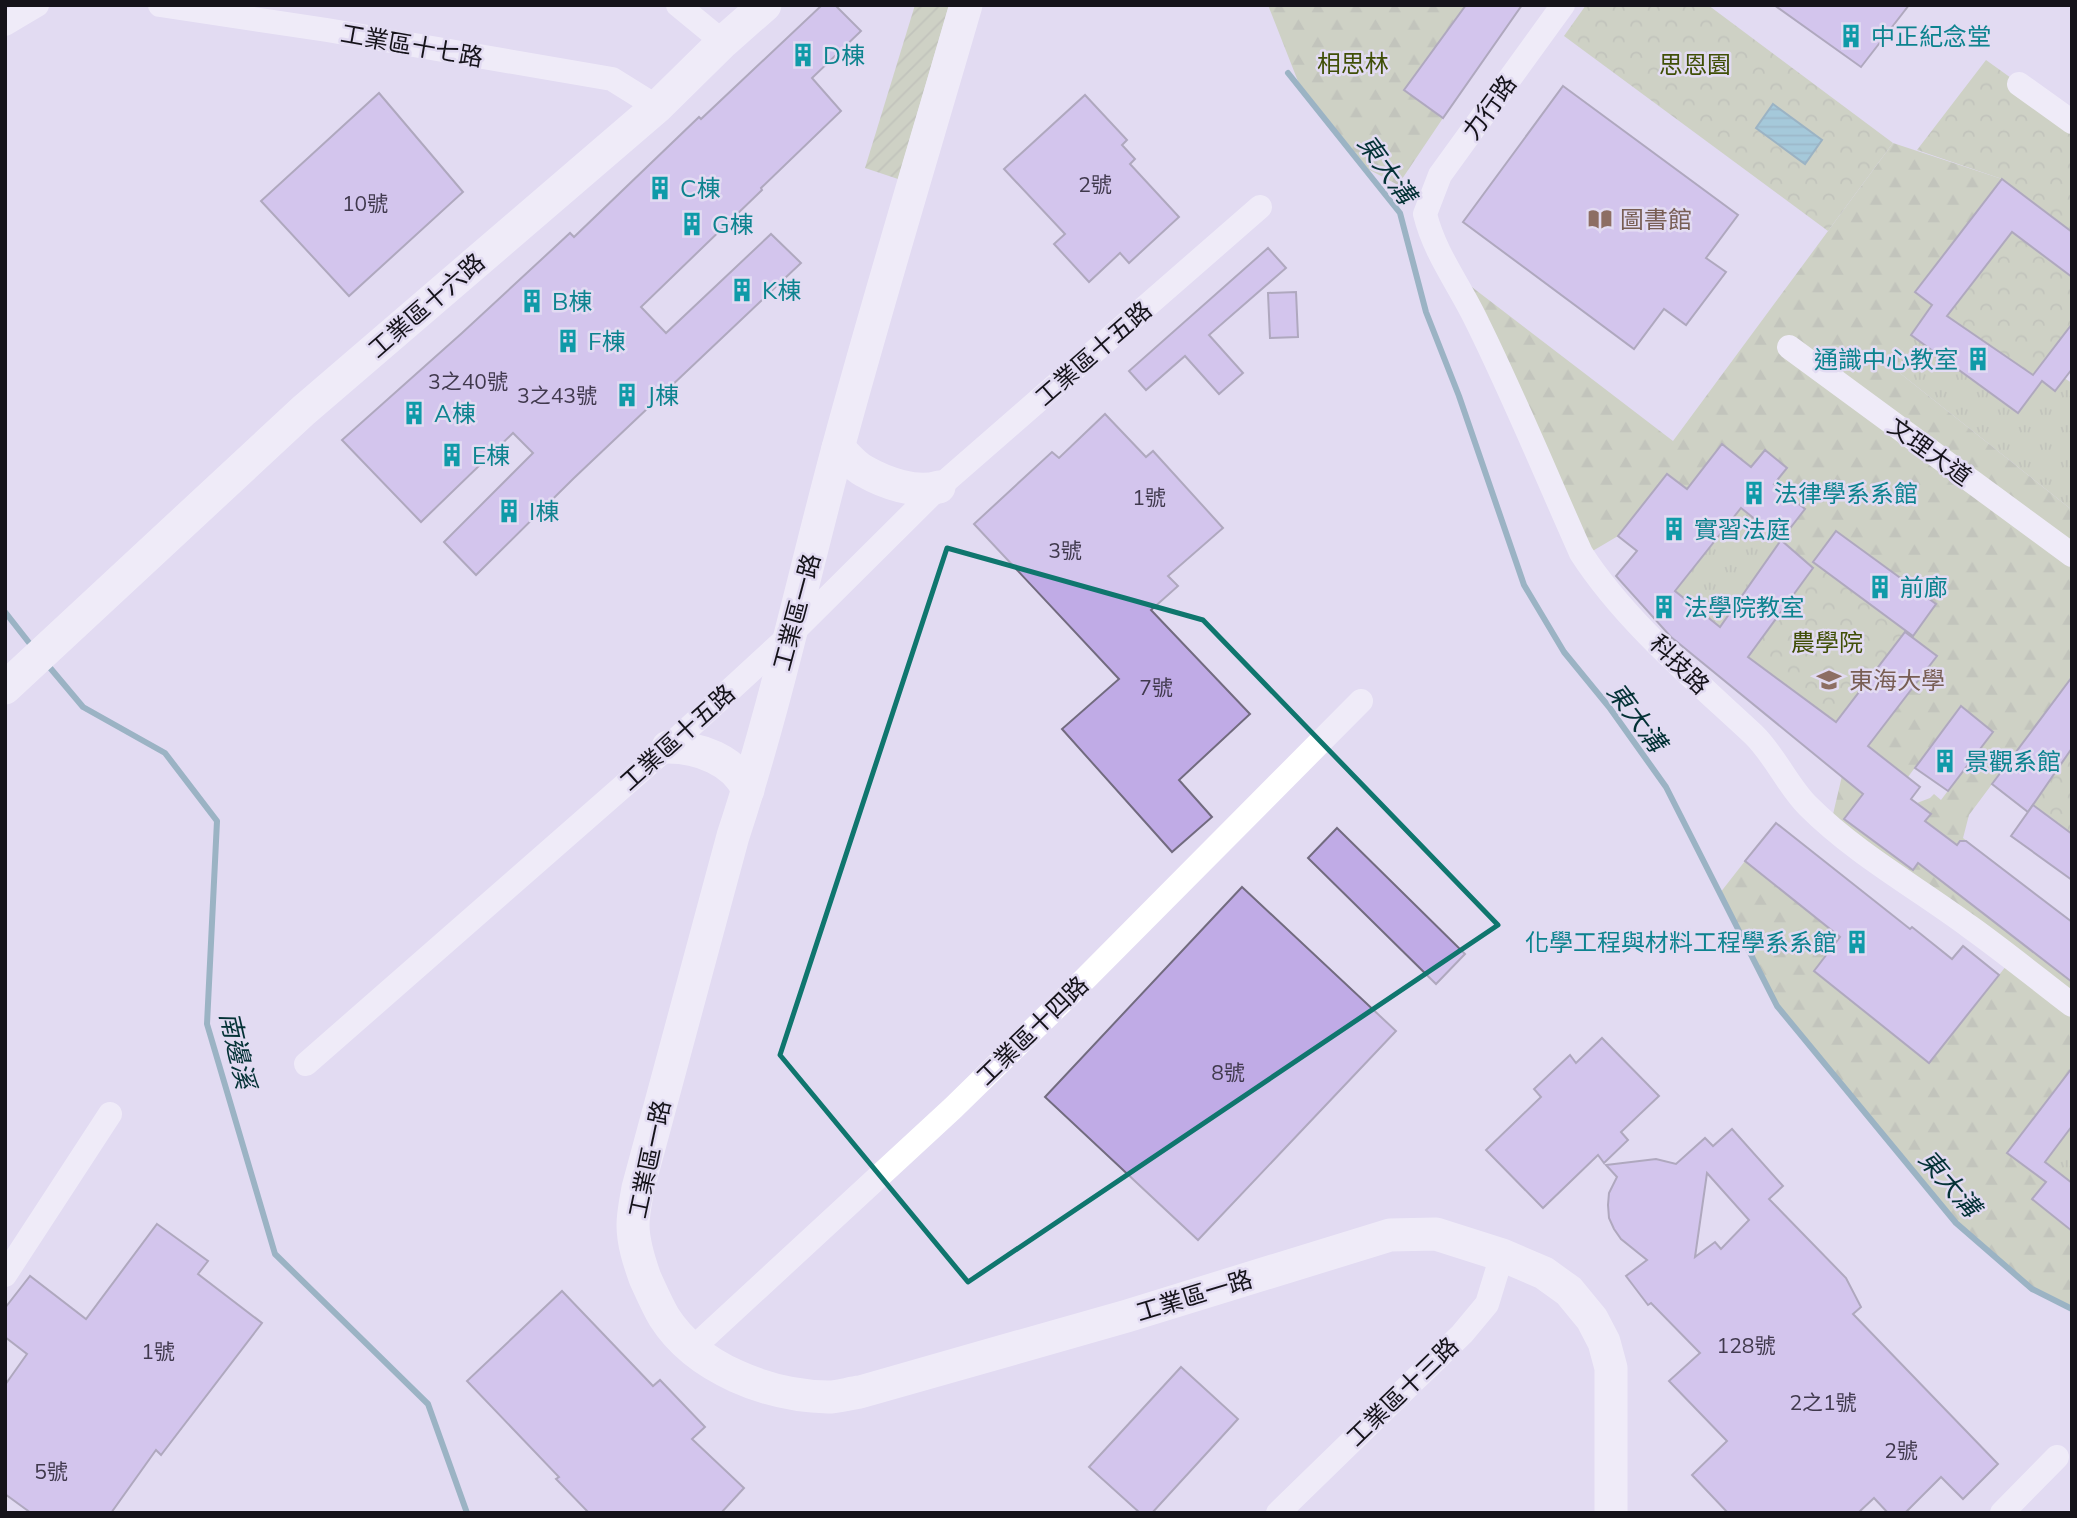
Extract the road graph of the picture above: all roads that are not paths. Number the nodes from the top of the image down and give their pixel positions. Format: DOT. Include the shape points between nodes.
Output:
graph roads {
  1 [pos="37,5"];
  2 [pos="160,5"];
  3 [pos="678,5"];
  4 [pos="765,5"];
  5 [pos="965,5"];
  6 [pos="1563,5"];
  7 [pos="5,24"];
  8 [pos="723,42"];
  9 [pos="2019,84"];
  10 [pos="657,107"];
  11 [pos="2072,122"];
  12 [pos="1259,207"];
  13 [pos="1425,214"];
  14 [pos="1788,347"];
  15 [pos="838,448"];
  16 [pos="939,487"];
  17 [pos="2072,555"];
  18 [pos="792,633"];
  19 [pos="5,688"];
  20 [pos="1361,701"];
  21 [pos="668,747"];
  22 [pos="748,790"];
  23 [pos="2072,1005"];
  24 [pos="306,1064"];
  25 [pos="110,1114"];
  26 [pos="1502,1255"];
  27 [pos="5,1275"];
  28 [pos="692,1349"];
  29 [pos="2057,1457"];
  30 [pos="1278,1513"];
  31 [pos="1611,1513"];
  32 [pos="2002,1513"];
  1 -- 7 [label="street"];
  2 -- 10 [label="street, 工業區十七路" via="612,79"];
  3 -- 8 [label="street"];
  4 -- 8 [label="street, 工業區十六路"];
  5 -- 15 [label="street, 工業區一路"];
  6 -- 13 [label="street, 力行路" via="1440,174"];
  8 -- 10 [label="street, 工業區十六路"];
  9 -- 11 [label="street"];
  10 -- 19 [label="street, 工業區十六路" via="303,411"];
  12 -- 16 [label="street, 工業區十五路"];
  13 -- 23 [label="street, 科技路" via="1443,262 1469,304 1595,575 1758,739 1805,804 1908,886 1971,927"];
  14 -- 17 [label="street, 文理大道"];
  15 -- 16 [label="street" via="862,471 899,486 928,491"];
  15 -- 18 [label="street, 工業區一路"];
  16 -- 18 [label="street, 工業區十五路"];
  18 -- 21 [label="street, 工業區十五路"];
  18 -- 22 [label="street, 工業區一路"];
  20 -- 28 [label="street, 工業區十四路" via="953,1108"];
  21 -- 22 [label="street" via="710,754 734,771"];
  21 -- 24 [label="street, 工業區十五路"];
  22 -- 28 [label="street, 工業區一路" via="638,1188 633,1226 638,1260 649,1288 665,1318"];
  25 -- 27 [label="street"];
  26 -- 28 [label="street, 工業區一路" via="1436,1234 1390,1236 1126,1316 831,1397 752,1382"];
  26 -- 30 [label="street, 工業區十三路" via="1487,1304 1462,1334"];
  26 -- 31 [label="street, 工業區一路" via="1544,1273 1569,1291 1604,1342 1611,1368"];
  29 -- 32 [label="street"];
}
